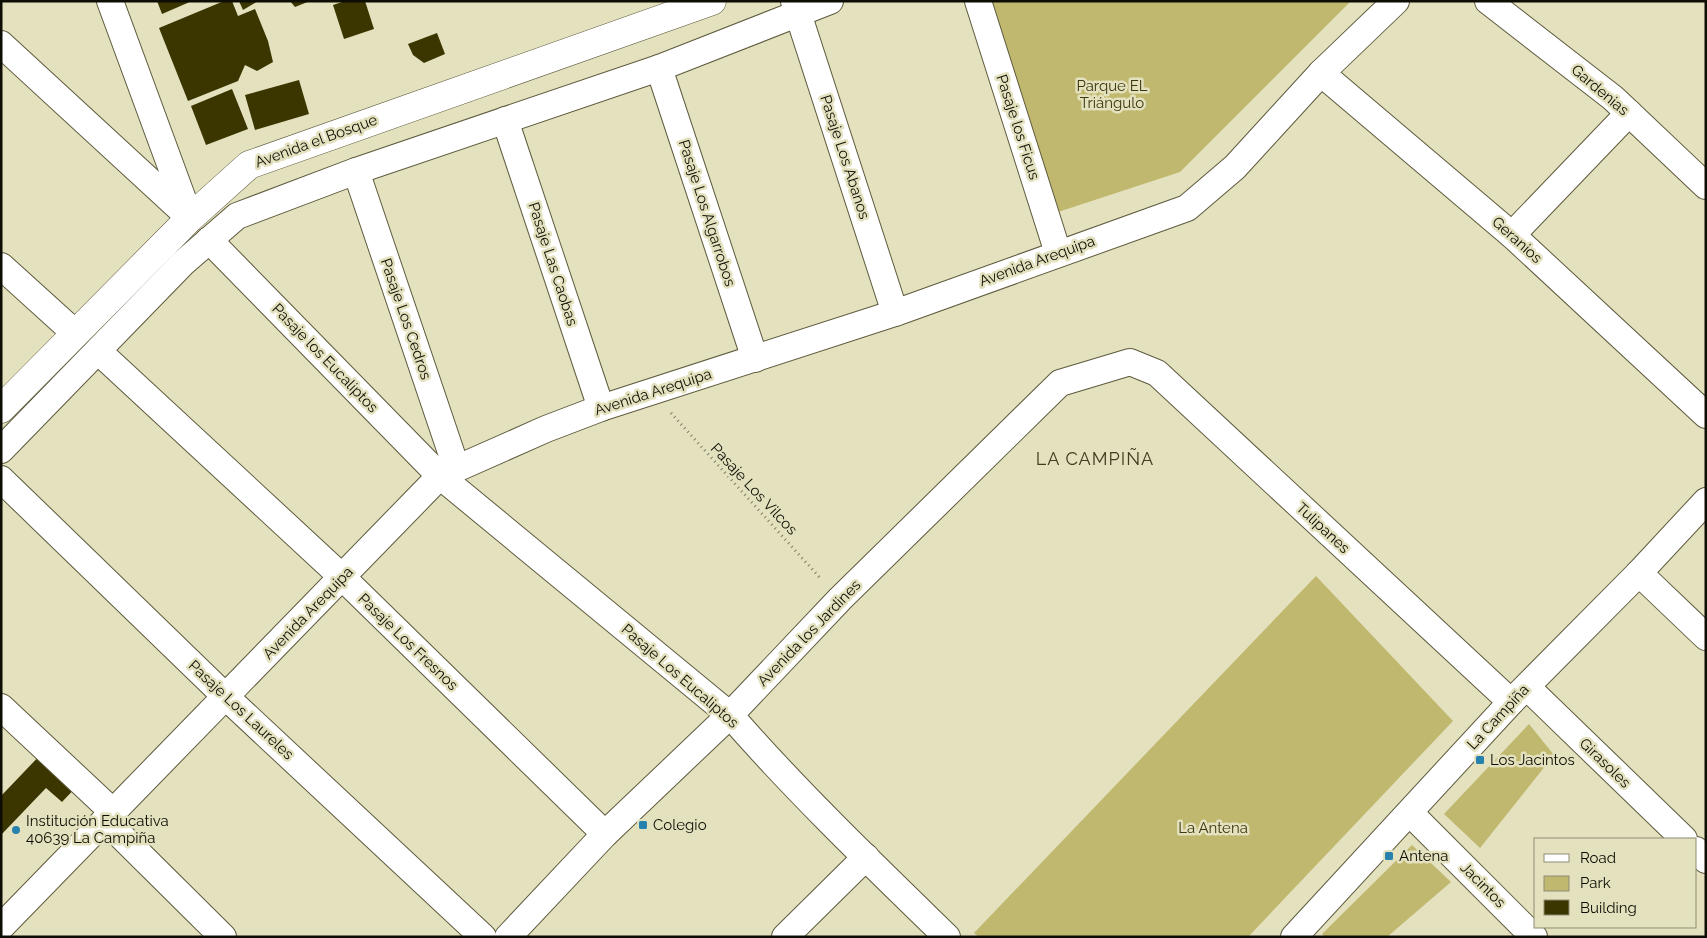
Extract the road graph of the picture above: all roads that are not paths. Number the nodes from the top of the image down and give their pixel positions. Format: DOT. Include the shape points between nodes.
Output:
graph roads {
  1 [pos="110,1"];
  2 [pos="712,1"];
  3 [pos="830,1"];
  4 [pos="978,1"];
  5 [pos="1396,1"];
  6 [pos="1488,1"];
  7 [pos="797,8"];
  8 [pos="1,44"];
  9 [pos="659,68"];
  10 [pos="1321,73"];
  11 [pos="1629,113"];
  12 [pos="505,120"];
  13 [pos="356,171"];
  14 [pos="1706,186"];
  15 [pos="190,218"];
  16 [pos="1512,235"];
  17 [pos="209,240"];
  18 [pos="1058,253"];
  19 [pos="1,266"];
  20 [pos="895,313"];
  21 [pos="75,333"];
  22 [pos="98,351"];
  23 [pos="755,359"];
  24 [pos="1130,362"];
  25 [pos="601,408"];
  26 [pos="1,409"];
  27 [pos="1706,415"];
  28 [pos="1,450"];
  29 [pos="448,472"];
  30 [pos="1,479"];
  31 [pos="1706,501"];
  32 [pos="1639,573"];
  33 [pos="342,577"];
  34 [pos="1706,637"];
  35 [pos="1519,694"];
  36 [pos="226,697"];
  37 [pos="1,707"];
  38 [pos="730,716"];
  39 [pos="1410,813"];
  40 [pos="109,816"];
  41 [pos="605,834"];
  42 [pos="1683,838"];
  43 [pos="1697,851"];
  44 [pos="866,857"];
  45 [pos="1706,860"];
  46 [pos="1,927"];
  47 [pos="223,937"];
  48 [pos="483,937"];
  49 [pos="508,937"];
  50 [pos="785,937"];
  51 [pos="947,937"];
  52 [pos="1294,937"];
  53 [pos="1534,937"];
  1 -- 15 [label="street"];
  2 -- 15 [label="street, Avenida el Bosque" via="249,165"];
  3 -- 7 [label="street"];
  4 -- 18 [label="street, Pasaje los Ficus"];
  5 -- 10 [label="street, Avenida Arequipa"];
  6 -- 11 [label="street, Gardenias"];
  7 -- 9 [label="street"];
  7 -- 20 [label="street, Pasaje Los Abanos"];
  8 -- 15 [label="street"];
  9 -- 12 [label="street"];
  9 -- 23 [label="street, Pasaje Los Algarrobos"];
  10 -- 16 [label="street, Geranios"];
  10 -- 18 [label="street, Avenida Arequipa" via="1235,168 1187,208"];
  11 -- 14 [label="street, Gardenias"];
  11 -- 16 [label="street"];
  12 -- 13 [label="street"];
  12 -- 25 [label="street, Pasaje Las Caobas"];
  13 -- 17 [label="street" via="237,216"];
  13 -- 29 [label="street, Pasaje Los Cedros"];
  15 -- 21 [label="street, Avenida el Bosque"];
  16 -- 27 [label="street, Geranios"];
  17 -- 22 [label="street"];
  17 -- 29 [label="street, Pasaje los Eucaliptos"];
  18 -- 20 [label="street, Avenida Arequipa"];
  19 -- 21 [label="street"];
  20 -- 23 [label="street, Avenida Arequipa"];
  21 -- 26 [label="street, Avenida el Bosque"];
  22 -- 28 [label="street"];
  22 -- 33 [label="street, Pasaje Los Fresnos"];
  23 -- 25 [label="street, Avenida Arequipa"];
  24 -- 35 [label="street, Tulipanes" via="1157,373"];
  24 -- 38 [label="street, Avenida los Jardines" via="1060,383 840,599"];
  25 -- 29 [label="street, Avenida Arequipa"];
  29 -- 33 [label="street, Avenida Arequipa"];
  29 -- 38 [label="street, Pasaje Los Eucaliptos"];
  30 -- 36 [label="street, Pasaje Los Laureles"];
  31 -- 32 [label="street, La Campiña"];
  32 -- 34 [label="street"];
  32 -- 35 [label="street, La Campiña"];
  33 -- 36 [label="street, Avenida Arequipa"];
  33 -- 41 [label="street, Pasaje Los Fresnos"];
  35 -- 39 [label="street, La Campiña"];
  35 -- 42 [label="street, Girasoles"];
  36 -- 40 [label="street, Avenida Arequipa"];
  36 -- 48 [label="street, Pasaje Los Laureles"];
  37 -- 40 [label="street"];
  38 -- 41 [label="street, Avenida los Jardines"];
  38 -- 44 [label="street, Pasaje Los Eucaliptos"];
  39 -- 52 [label="street, La Campiña"];
  39 -- 53 [label="street, Jacintos"];
  40 -- 46 [label="street, Avenida Arequipa"];
  40 -- 47 [label="street"];
  41 -- 49 [label="street, Avenida los Jardines"];
  43 -- 45 [label="street"];
  44 -- 50 [label="street"];
  44 -- 51 [label="street, Pasaje Los Eucaliptos"];
}
